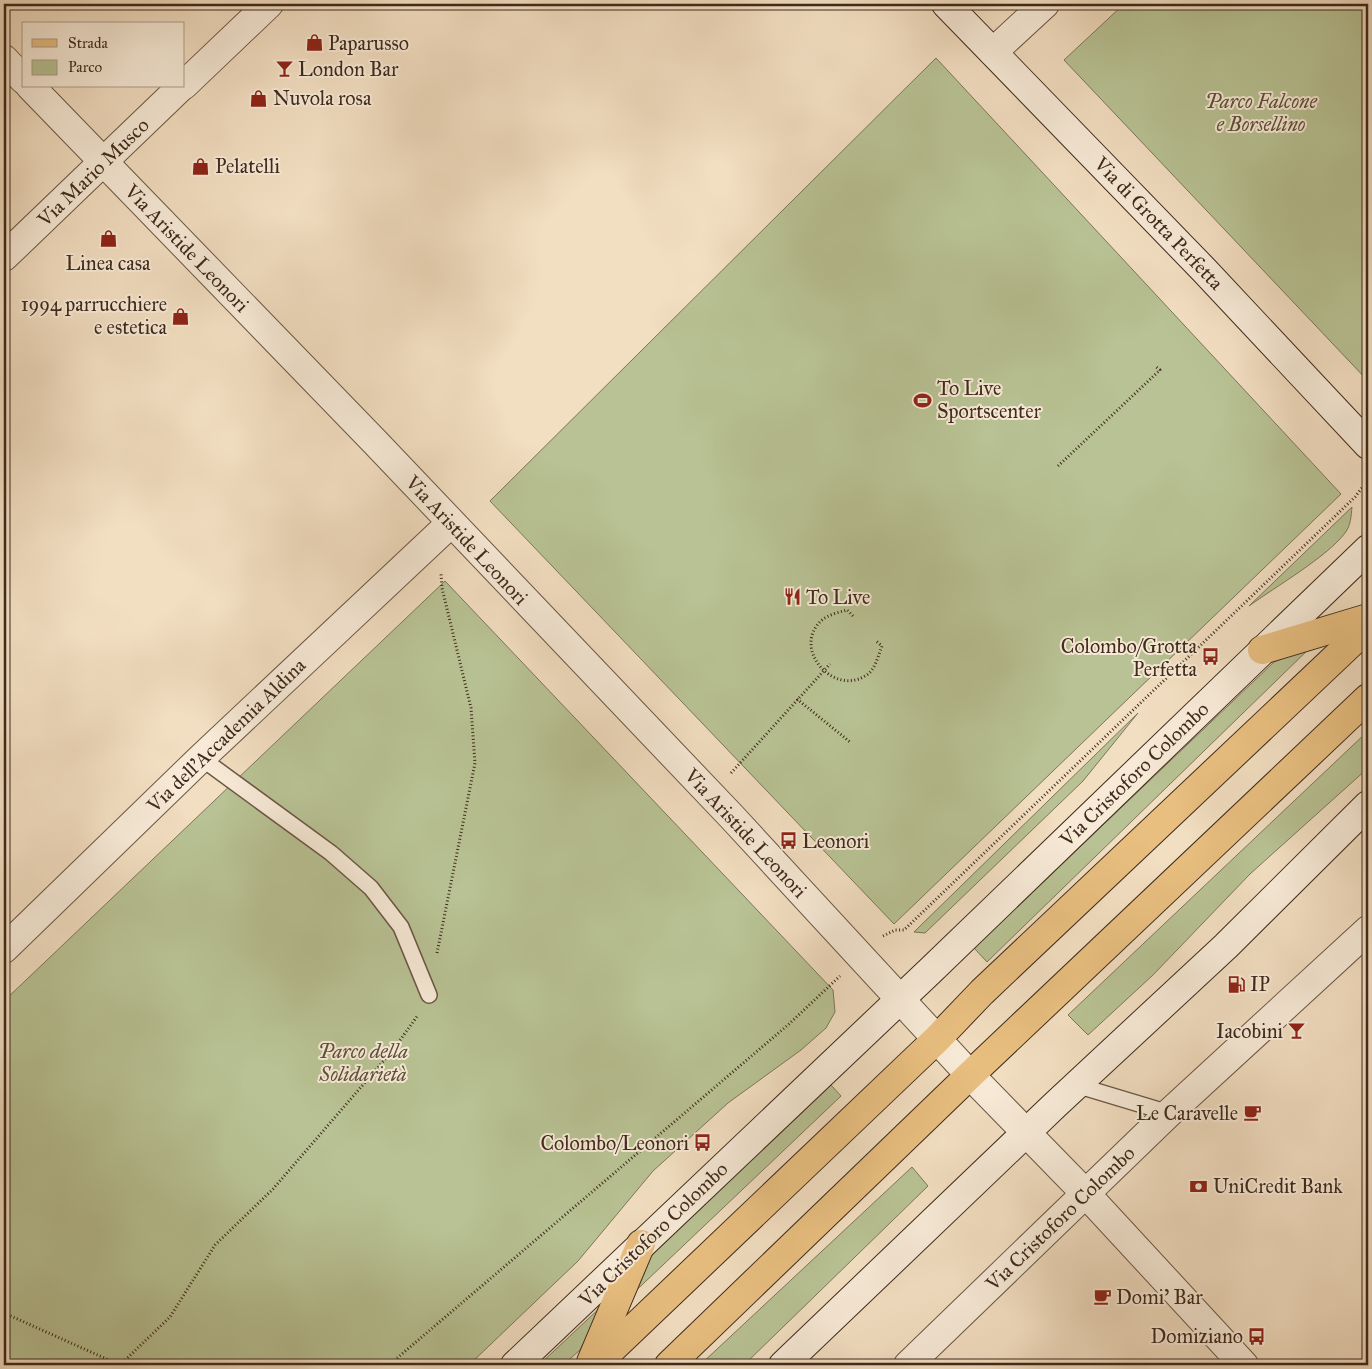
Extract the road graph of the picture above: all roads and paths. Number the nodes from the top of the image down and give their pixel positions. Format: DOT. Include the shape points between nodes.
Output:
graph roads {
  1 [pos="269,4"];
  2 [pos="946,4"];
  3 [pos="1045,4"];
  4 [pos="993,52"];
  5 [pos="4,59"];
  6 [pos="22,78"];
  7 [pos="185,83"];
  8 [pos="32,88"];
  9 [pos="180,88"];
  10 [pos="103,163"];
  11 [pos="4,257"];
  12 [pos="1156,366"];
  13 [pos="1368,446"];
  14 [pos="1058,466"];
  15 [pos="1368,480"];
  16 [pos="451,523"];
  17 [pos="1368,549"];
  18 [pos="438,572"];
  19 [pos="853,616"];
  20 [pos="1368,618"];
  21 [pos="1368,627"];
  22 [pos="875,640"];
  23 [pos="886,642"];
  24 [pos="882,646"];
  25 [pos="1262,650"];
  26 [pos="830,664"];
  27 [pos="823,670"];
  28 [pos="1368,698"];
  29 [pos="798,699"];
  30 [pos="850,742"];
  31 [pos="201,758"];
  32 [pos="710,794"];
  33 [pos="1368,805"];
  34 [pos="1368,930"];
  35 [pos="882,936"];
  36 [pos="4,950"];
  37 [pos="836,979"];
  38 [pos="429,994"];
  39 [pos="899,999"];
  40 [pos="937,1039"];
  41 [pos="970,1075"];
  42 [pos="1076,1085"];
  43 [pos="1169,1113"];
  44 [pos="1026,1133"];
  45 [pos="1086,1194"];
  46 [pos="641,1244"];
  47 [pos="4,1313"];
  48 [pos="120,1365"];
  49 [pos="389,1365"];
  50 [pos="515,1365"];
  51 [pos="590,1365"];
  52 [pos="595,1365"];
  53 [pos="669,1365"];
  54 [pos="783,1365"];
  55 [pos="908,1365"];
  56 [pos="1244,1365"];
  1 -- 7 [label="street, Via Mario Musco"];
  2 -- 4 [label="street, Via di Grotta Perfetta"];
  3 -- 4 [label="street"];
  4 -- 13 [label="street, Via di Grotta Perfetta" via="1204,270"];
  5 -- 6 [label="street"];
  8 -- 10 [label="street, Via Aristide Leonori"];
  9 -- 10 [label="street, Via Mario Musco"];
  10 -- 11 [label="street, Via Mario Musco"];
  10 -- 16 [label="street, Via Aristide Leonori"];
  12 -- 14 [label="path" via="1160,370"];
  15 -- 35 [label="path" via="1355,497 904,930"];
  16 -- 31 [label="street, Via dell'Accademia Aldina"];
  16 -- 32 [label="street, Via Aristide Leonori"];
  17 -- 25 [label="street, Via Cristoforo Colombo"];
  18 -- 38 [label="path" via="471,708 475,763"];
  19 -- 27 [label="path" via="847,610 836,614 822,620 815,631 813,657"];
  20 -- 25 [label="main road"];
  21 -- 40 [label="main road" via="982,992"];
  22 -- 24 [label="path"];
  23 -- 24 [label="path"];
  24 -- 27 [label="path" via="872,670 865,676 845,680 834,678"];
  25 -- 39 [label="street, Via Cristoforo Colombo"];
  26 -- 27 [label="path"];
  27 -- 29 [label="path"];
  28 -- 41 [label="main road"];
  29 -- 30 [label="path"];
  29 -- 32 [label="path"];
  31 -- 36 [label="street, Via dell'Accademia Aldina"];
  31 -- 38 [label="lane" via="331,853 371,888 400,927"];
  32 -- 39 [label="street, Via Aristide Leonori"];
  33 -- 42 [label="street" via="1226,946"];
  34 -- 43 [label="street, Via Cristoforo Colombo"];
  37 -- 49 [label="path" via="789,1024"];
  38 -- 48 [label="path" via="393,1050 273,1188 215,1245 170,1317"];
  39 -- 40 [label="street"];
  39 -- 46 [label="street, Via Cristoforo Colombo"];
  40 -- 41 [label="street"];
  40 -- 52 [label="main road"];
  41 -- 44 [label="street"];
  41 -- 53 [label="main road"];
  42 -- 43 [label="lane"];
  42 -- 44 [label="street"];
  43 -- 45 [label="street, Via Cristoforo Colombo"];
  44 -- 45 [label="street"];
  44 -- 54 [label="street"];
  45 -- 55 [label="street, Via Cristoforo Colombo"];
  45 -- 56 [label="street"];
  46 -- 50 [label="street, Via Cristoforo Colombo"];
  46 -- 51 [label="main road"];
  47 -- 48 [label="path"];
}
